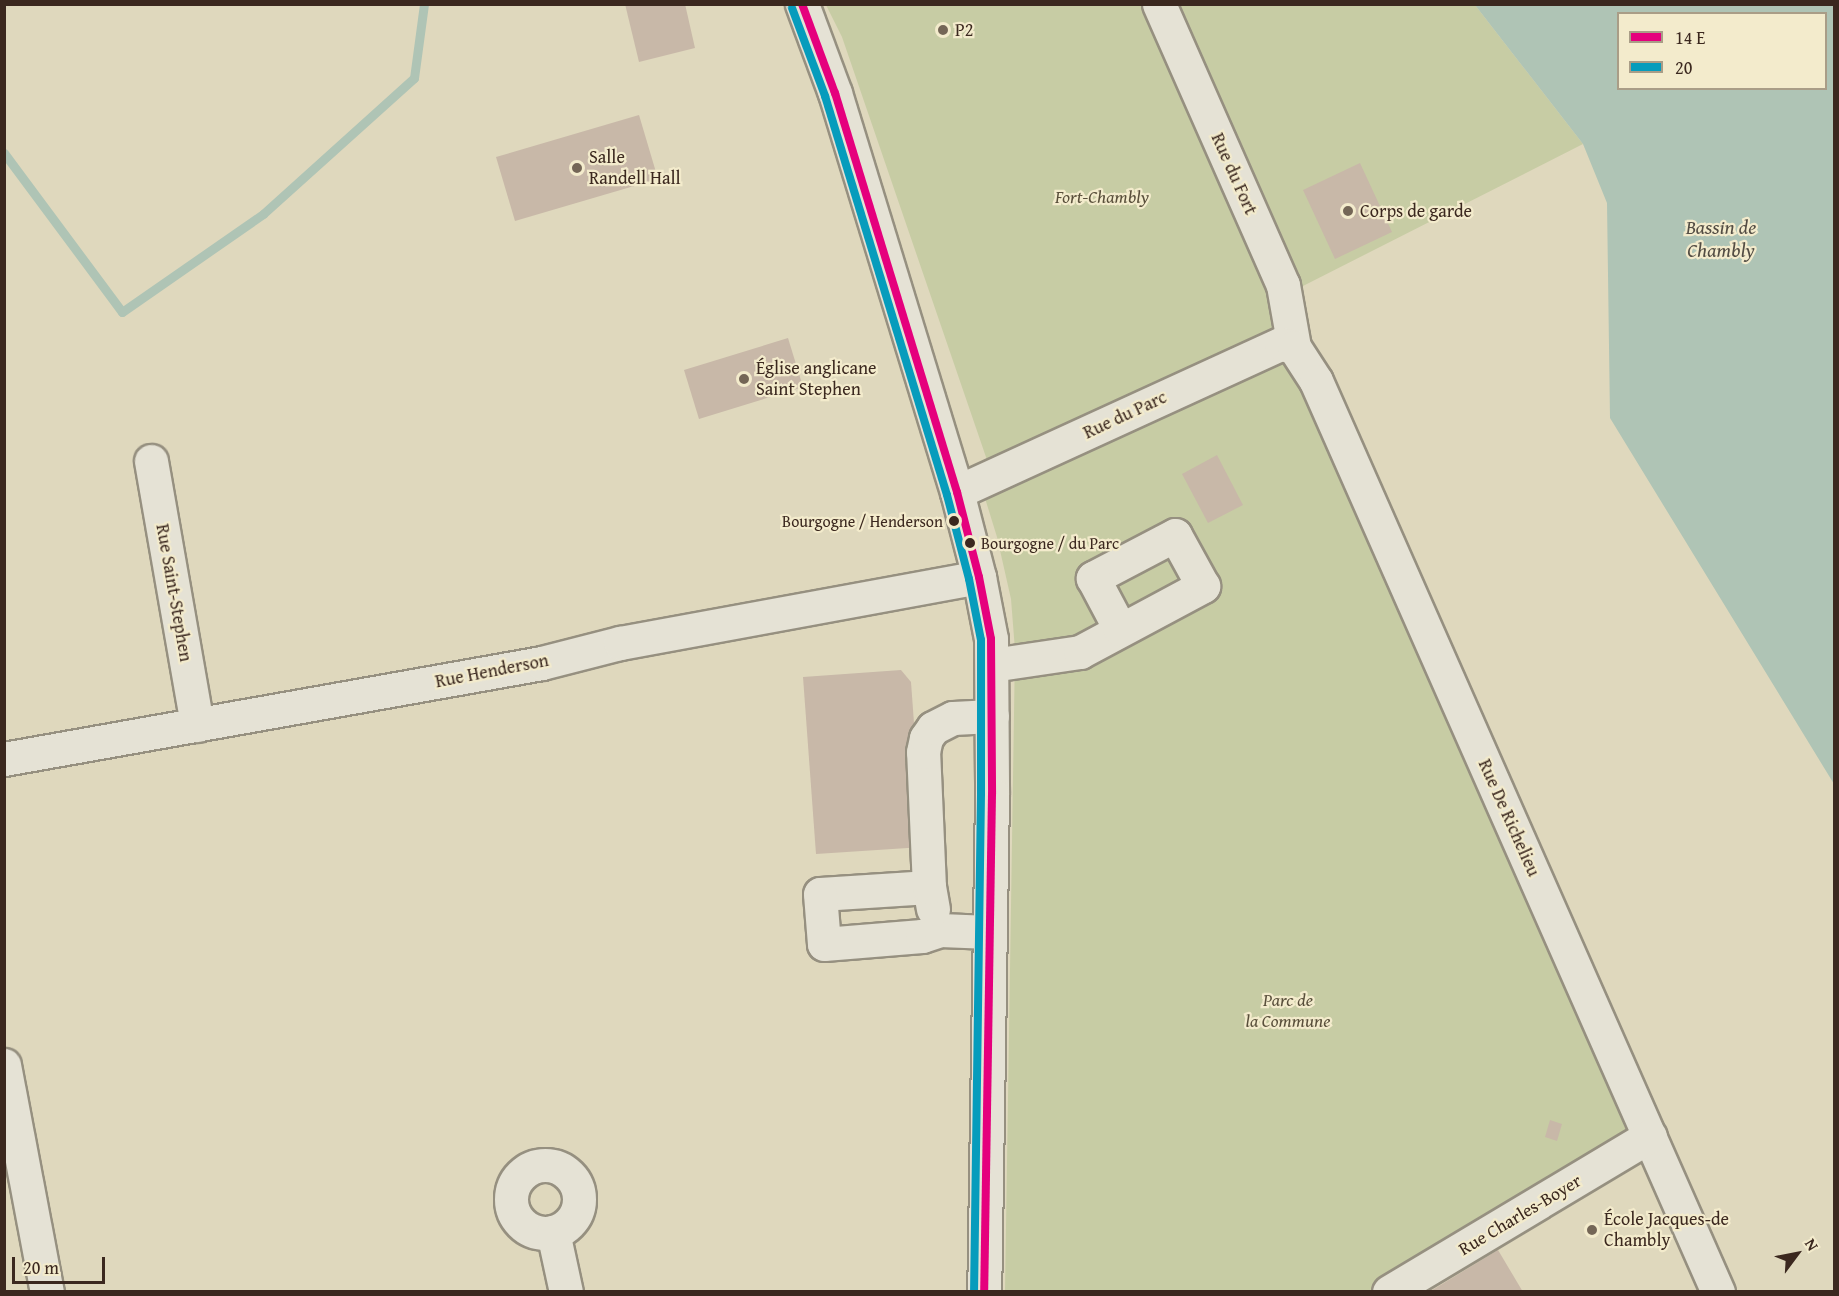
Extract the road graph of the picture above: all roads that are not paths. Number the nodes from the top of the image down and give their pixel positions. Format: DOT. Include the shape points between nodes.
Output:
graph roads {
  1 [pos="802,4"];
  2 [pos="1160,4"];
  3 [pos="1294,347"];
  4 [pos="151,461"];
  5 [pos="957,492"];
  6 [pos="979,578"];
  7 [pos="1120,629"];
  8 [pos="992,665"];
  9 [pos="992,716"];
  10 [pos="197,725"];
  11 [pos="4,759"];
  12 [pos="929,887"];
  13 [pos="940,930"];
  14 [pos="990,932"];
  15 [pos="4,1065"];
  16 [pos="1650,1136"];
  17 [pos="553,1232"];
  18 [pos="46,1292"];
  19 [pos="566,1292"];
  20 [pos="984,1292"];
  21 [pos="1389,1292"];
  22 [pos="1718,1292"];
  1 -- 5 [label="street" via="835,93"];
  2 -- 3 [label="street, Rue du Fort" via="1283,285"];
  3 -- 5 [label="street, Rue du Parc" via="1281,344"];
  3 -- 16 [label="street, Rue De Richelieu" via="1320,392"];
  4 -- 10 [label="street, Rue Saint-Stephen"];
  5 -- 6 [label="street"];
  6 -- 8 [label="street"];
  6 -- 10 [label="street, Rue Henderson"];
  7 -- 8 [label="street" via="1080,652"];
  8 -- 9 [label="street"];
  9 -- 12 [label="street" via="953,717 933,728 926,738 923,752"];
  9 -- 14 [label="street"];
  10 -- 11 [label="street, Rue Henderson"];
  12 -- 13 [label="street"];
  12 -- 13 [label="street" via="820,894 824,945 922,936"];
  13 -- 14 [label="street"];
  14 -- 20 [label="street"];
  15 -- 18 [label="street"];
  16 -- 21 [label="street, Rue Charles-Boyer"];
  16 -- 22 [label="street, Rue De Richelieu"];
  17 -- 19 [label="street"];
}
